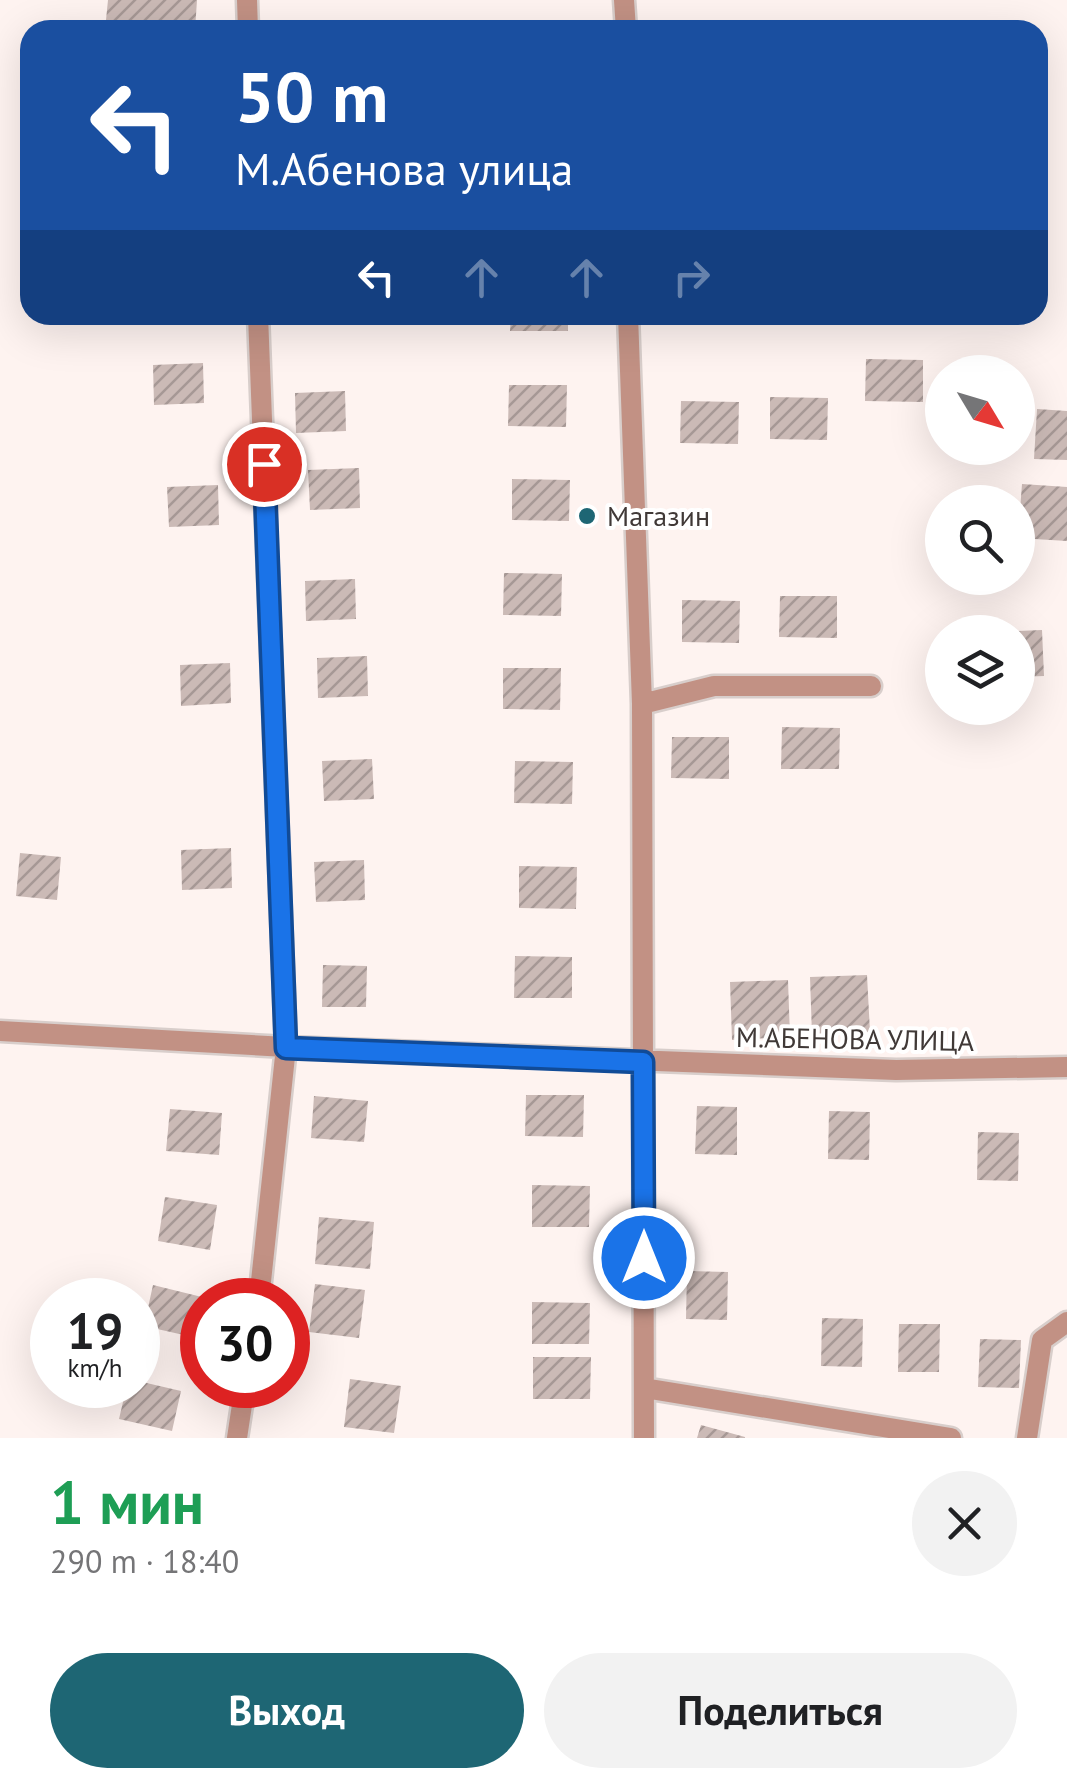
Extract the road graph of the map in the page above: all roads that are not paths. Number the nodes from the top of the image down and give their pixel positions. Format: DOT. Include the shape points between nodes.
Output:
graph roads {
  1 [pos="258,325"];
  2 [pos="628,325"];
  3 [pos="871,686"];
  4 [pos="642,704"];
  5 [pos="0,1031"];
  6 [pos="286,1048"];
  7 [pos="643,1062"];
  8 [pos="1067,1066"];
  9 [pos="261,1278"];
  10 [pos="1067,1322"];
  11 [pos="644,1388"];
  12 [pos="242,1408"];
  13 [pos="237,1438"];
  14 [pos="644,1438"];
  15 [pos="951,1438"];
  16 [pos="1027,1438"];
  1 -- 6 [label="street"];
  2 -- 4 [label="street"];
  3 -- 4 [label="street" via="714,686"];
  4 -- 7 [label="street"];
  5 -- 6 [label="street, М.АБЕНОВА УЛИЦА"];
  6 -- 7 [label="street, М.АБЕНОВА УЛИЦА"];
  6 -- 9 [label="street"];
  7 -- 8 [label="street, М.АБЕНОВА УЛИЦА" via="896,1070"];
  7 -- 11 [label="street"];
  10 -- 16 [label="street" via="1042,1340"];
  11 -- 14 [label="street"];
  11 -- 15 [label="street"];
  12 -- 13 [label="street"];
}
